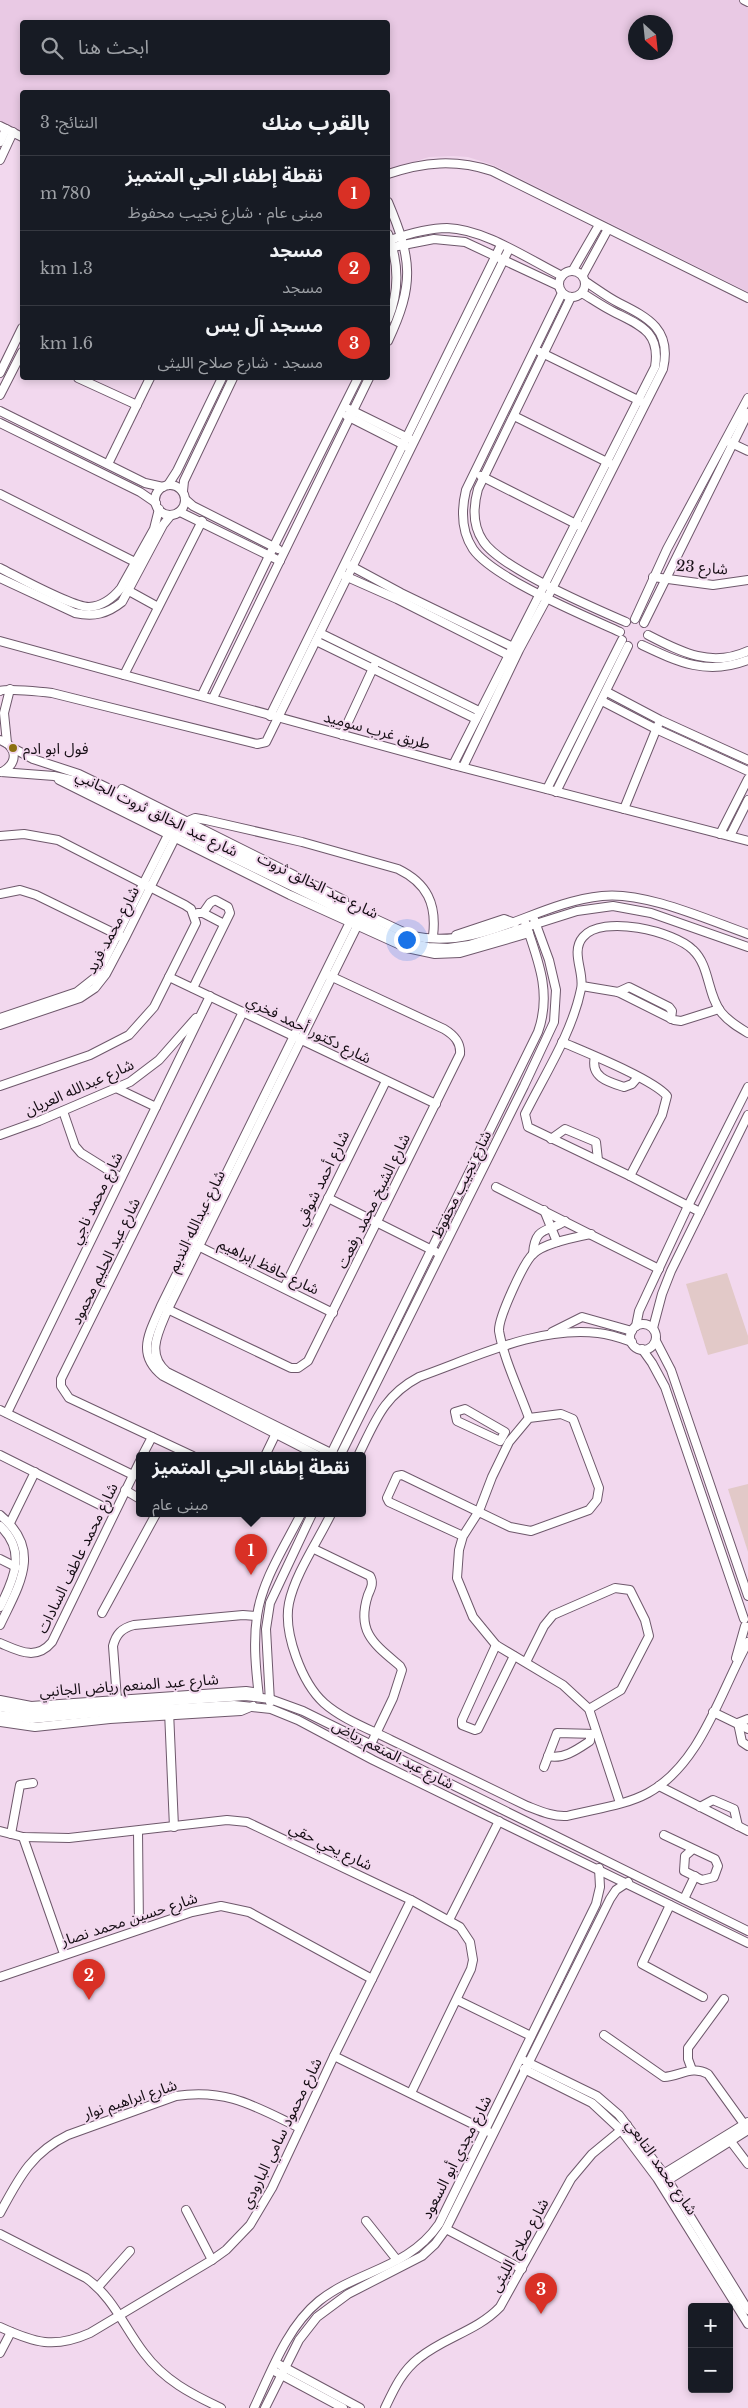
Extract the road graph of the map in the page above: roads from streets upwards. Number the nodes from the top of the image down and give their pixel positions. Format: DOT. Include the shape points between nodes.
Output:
graph roads {
  1 [pos="744,0"];
  2 [pos="748,2"];
  3 [pos="7,129"];
  4 [pos="20,136"];
  5 [pos="0,142"];
  6 [pos="0,160"];
  7 [pos="390,173"];
  8 [pos="390,207"];
  9 [pos="599,224"];
  10 [pos="608,229"];
  11 [pos="390,240"];
  12 [pos="403,240"];
  13 [pos="501,245"];
  14 [pos="509,249"];
  15 [pos="496,256"];
  16 [pos="504,260"];
  17 [pos="573,270"];
  18 [pos="562,276"];
  19 [pos="584,279"];
  20 [pos="561,289"];
  21 [pos="582,293"];
  22 [pos="571,297"];
  23 [pos="748,298"];
  24 [pos="390,312"];
  25 [pos="20,332"];
  26 [pos="390,336"];
  27 [pos="13,347"];
  28 [pos="536,350"];
  29 [pos="20,351"];
  30 [pos="545,354"];
  31 [pos="20,356"];
  32 [pos="0,373"];
  33 [pos="84,380"];
  34 [pos="149,380"];
  35 [pos="221,380"];
  36 [pos="232,380"];
  37 [pos="357,380"];
  38 [pos="369,380"];
  39 [pos="0,395"];
  40 [pos="748,398"];
  41 [pos="643,402"];
  42 [pos="137,406"];
  43 [pos="342,410"];
  44 [pos="0,411"];
  45 [pos="748,413"];
  46 [pos="351,414"];
  47 [pos="514,416"];
  48 [pos="0,423"];
  49 [pos="494,434"];
  50 [pos="503,438"];
  51 [pos="404,440"];
  52 [pos="730,440"];
  53 [pos="412,445"];
  54 [pos="748,446"];
  55 [pos="748,452"];
  56 [pos="108,464"];
  57 [pos="612,464"];
  58 [pos="474,473"];
  59 [pos="484,477"];
  60 [pos="165,486"];
  61 [pos="0,494"];
  62 [pos="184,495"];
  63 [pos="157,506"];
  64 [pos="180,512"];
  65 [pos="172,515"];
  66 [pos="202,521"];
  67 [pos="580,526"];
  68 [pos="273,546"];
  69 [pos="489,549"];
  70 [pos="284,552"];
  71 [pos="269,556"];
  72 [pos="480,558"];
  73 [pos="280,561"];
  74 [pos="508,563"];
  75 [pos="139,564"];
  76 [pos="350,565"];
  77 [pos="1,573"];
  78 [pos="503,574"];
  79 [pos="345,576"];
  80 [pos="653,577"];
  81 [pos="666,579"];
  82 [pos="748,580"];
  83 [pos="550,586"];
  84 [pos="129,591"];
  85 [pos="545,596"];
  86 [pos="158,607"];
  87 [pos="635,619"];
  88 [pos="626,622"];
  89 [pos="644,623"];
  90 [pos="648,635"];
  91 [pos="621,636"];
  92 [pos="318,637"];
  93 [pos="0,640"];
  94 [pos="642,645"];
  95 [pos="628,646"];
  96 [pos="516,649"];
  97 [pos="748,651"];
  98 [pos="352,653"];
  99 [pos="512,657"];
  100 [pos="377,660"];
  101 [pos="748,660"];
  102 [pos="372,668"];
  103 [pos="124,675"];
  104 [pos="417,686"];
  105 [pos="10,689"];
  106 [pos="0,691"];
  107 [pos="607,692"];
  108 [pos="441,693"];
  109 [pos="202,695"];
  110 [pos="213,698"];
  111 [pos="437,701"];
  112 [pos="602,701"];
  113 [pos="478,715"];
  114 [pos="274,716"];
  115 [pos="660,720"];
  116 [pos="656,729"];
  117 [pos="342,735"];
  118 [pos="699,738"];
  119 [pos="6,743"];
  120 [pos="694,747"];
  121 [pos="748,760"];
  122 [pos="453,765"];
  123 [pos="463,767"];
  124 [pos="748,771"];
  125 [pos="1,773"];
  126 [pos="748,780"];
  127 [pos="547,789"];
  128 [pos="556,792"];
  129 [pos="748,800"];
  130 [pos="624,809"];
  131 [pos="178,826"];
  132 [pos="720,834"];
  133 [pos="0,836"];
  134 [pos="730,836"];
  135 [pos="748,841"];
  136 [pos="147,886"];
  137 [pos="0,894"];
  138 [pos="203,913"];
  139 [pos="533,914"];
  140 [pos="195,916"];
  141 [pos="357,916"];
  142 [pos="524,918"];
  143 [pos="515,923"];
  144 [pos="536,923"];
  145 [pos="224,924"];
  146 [pos="528,930"];
  147 [pos="748,934"];
  148 [pos="433,936"];
  149 [pos="122,937"];
  150 [pos="748,946"];
  151 [pos="328,975"];
  152 [pos="169,977"];
  153 [pos="582,986"];
  154 [pos="193,988"];
  155 [pos="210,996"];
  156 [pos="719,1009"];
  157 [pos="204,1010"];
  158 [pos="243,1012"];
  159 [pos="0,1018"];
  160 [pos="0,1025"];
  161 [pos="748,1033"];
  162 [pos="297,1038"];
  163 [pos="562,1042"];
  164 [pos="595,1057"];
  165 [pos="638,1077"];
  166 [pos="386,1081"];
  167 [pos="0,1086"];
  168 [pos="748,1087"];
  169 [pos="116,1088"];
  170 [pos="436,1104"];
  171 [pos="156,1106"];
  172 [pos="63,1111"];
  173 [pos="748,1115"];
  174 [pos="0,1135"];
  175 [pos="552,1139"];
  176 [pos="720,1147"];
  177 [pos="729,1154"];
  178 [pos="598,1160"];
  179 [pos="630,1176"];
  180 [pos="121,1178"];
  181 [pos="496,1186"];
  182 [pos="328,1198"];
  183 [pos="688,1206"];
  184 [pos="544,1210"];
  185 [pos="700,1212"];
  186 [pos="564,1222"];
  187 [pos="378,1223"];
  188 [pos="550,1227"];
  189 [pos="591,1234"];
  190 [pos="568,1239"];
  191 [pos="557,1242"];
  192 [pos="196,1245"];
  193 [pos="431,1250"];
  194 [pos="533,1254"];
  195 [pos="441,1255"];
  196 [pos="659,1269"];
  197 [pos="284,1288"];
  198 [pos="165,1308"];
  199 [pos="333,1313"];
  200 [pos="653,1328"];
  201 [pos="634,1329"];
  202 [pos="610,1331"];
  203 [pos="548,1334"];
  204 [pos="656,1341"];
  205 [pos="632,1342"];
  206 [pos="503,1346"];
  207 [pos="642,1349"];
  208 [pos="4,1411"];
  209 [pos="529,1418"];
  210 [pos="277,1431"];
  211 [pos="152,1437"];
  212 [pos="506,1440"];
  213 [pos="144,1452"];
  214 [pos="184,1452"];
  215 [pos="267,1452"];
  216 [pos="313,1452"];
  217 [pos="328,1452"];
  218 [pos="336,1452"];
  219 [pos="337,1452"];
  220 [pos="360,1452"];
  221 [pos="0,1455"];
  222 [pos="136,1469"];
  223 [pos="35,1472"];
  224 [pos="133,1475"];
  225 [pos="125,1490"];
  226 [pos="136,1497"];
  227 [pos="479,1511"];
  228 [pos="114,1512"];
  229 [pos="0,1515"];
  230 [pos="154,1517"];
  231 [pos="300,1517"];
  232 [pos="311,1517"];
  233 [pos="330,1517"];
  234 [pos="10,1523"];
  235 [pos="0,1526"];
  236 [pos="462,1536"];
  237 [pos="314,1549"];
  238 [pos="0,1559"];
  239 [pos="16,1567"];
  240 [pos="748,1596"];
  241 [pos="0,1607"];
  242 [pos="102,1613"];
  243 [pos="257,1616"];
  244 [pos="746,1622"];
  245 [pos="0,1625"];
  246 [pos="748,1642"];
  247 [pos="0,1643"];
  248 [pos="496,1645"];
  249 [pos="514,1656"];
  250 [pos="526,1662"];
  251 [pos="736,1662"];
  252 [pos="259,1697"];
  253 [pos="117,1699"];
  254 [pos="270,1699"];
  255 [pos="0,1700"];
  256 [pos="257,1706"];
  257 [pos="271,1709"];
  258 [pos="589,1709"];
  259 [pos="713,1712"];
  260 [pos="169,1713"];
  261 [pos="0,1716"];
  262 [pos="748,1719"];
  263 [pos="738,1723"];
  264 [pos="748,1729"];
  265 [pos="376,1733"];
  266 [pos="593,1734"];
  267 [pos="371,1744"];
  268 [pos="748,1746"];
  269 [pos="548,1756"];
  270 [pos="544,1767"];
  271 [pos="33,1783"];
  272 [pos="455,1786"];
  273 [pos="659,1786"];
  274 [pos="448,1796"];
  275 [pos="477,1798"];
  276 [pos="620,1803"];
  277 [pos="700,1807"];
  278 [pos="470,1808"];
  279 [pos="499,1821"];
  280 [pos="738,1826"];
  281 [pos="174,1827"];
  282 [pos="0,1831"];
  283 [pos="138,1831"];
  284 [pos="748,1831"];
  285 [pos="12,1834"];
  286 [pos="664,1835"];
  287 [pos="22,1837"];
  288 [pos="693,1849"];
  289 [pos="597,1856"];
  290 [pos="599,1870"];
  291 [pos="637,1876"];
  292 [pos="695,1876"];
  293 [pos="626,1883"];
  294 [pos="684,1899"];
  295 [pos="411,1900"];
  296 [pos="670,1905"];
  297 [pos="592,1912"];
  298 [pos="601,1917"];
  299 [pos="449,1920"];
  300 [pos="139,1929"];
  301 [pos="748,1931"];
  302 [pos="748,1943"];
  303 [pos="64,1954"];
  304 [pos="0,1977"];
  305 [pos="372,1979"];
  306 [pos="703,1997"];
  307 [pos="724,1999"];
  308 [pos="457,2000"];
  309 [pos="604,2035"];
  310 [pos="531,2036"];
  311 [pos="334,2056"];
  312 [pos="519,2063"];
  313 [pos="528,2066"];
  314 [pos="692,2070"];
  315 [pos="411,2094"];
  316 [pos="747,2125"];
  317 [pos="624,2127"];
  318 [pos="300,2128"];
  319 [pos="485,2130"];
  320 [pos="493,2134"];
  321 [pos="729,2139"];
  322 [pos="748,2164"];
  323 [pos="662,2179"];
  324 [pos="186,2210"];
  325 [pos="0,2213"];
  326 [pos="366,2221"];
  327 [pos="446,2229"];
  328 [pos="0,2234"];
  329 [pos="130,2251"];
  330 [pos="212,2260"];
  331 [pos="397,2260"];
  332 [pos="522,2269"];
  333 [pos="98,2287"];
  334 [pos="743,2307"];
  335 [pos="119,2315"];
  336 [pos="748,2324"];
  337 [pos="0,2327"];
  338 [pos="10,2332"];
  339 [pos="0,2353"];
  340 [pos="274,2366"];
  341 [pos="282,2370"];
  342 [pos="221,2408"];
  343 [pos="254,2408"];
  344 [pos="265,2408"];
  345 [pos="343,2408"];
  346 [pos="360,2408"];
  347 [pos="385,2408"];
  1 -- 2 [label="street"];
  3 -- 4 [label="street"];
  3 -- 5 [label="street"];
  3 -- 6 [label="street"];
  7 -- 9 [label="street" via="432,163 471,164"];
  8 -- 12 [label="street"];
  9 -- 10 [label="street"];
  9 -- 17 [label="street"];
  10 -- 19 [label="street"];
  10 -- 23 [label="street"];
  11 -- 12 [label="street"];
  11 -- 24 [label="street" via="397,273 397,288"];
  12 -- 13 [label="street" via="437,229 457,229"];
  12 -- 15 [label="street" via="455,240"];
  12 -- 26 [label="street" via="407,286"];
  13 -- 14 [label="street"];
  13 -- 15 [label="street"];
  14 -- 16 [label="street"];
  14 -- 18 [label="street"];
  15 -- 16 [label="street"];
  15 -- 51 [label="street"];
  16 -- 20 [label="street"];
  16 -- 53 [label="street"];
  17 -- 18 [label="street"];
  17 -- 19 [label="street"];
  18 -- 20 [label="street"];
  19 -- 21 [label="street"];
  19 -- 41 [label="street" via="644,316 661,334 665,360"];
  20 -- 22 [label="street"];
  20 -- 28 [label="street"];
  21 -- 22 [label="street"];
  21 -- 41 [label="street" via="636,323 652,339 655,367"];
  22 -- 30 [label="street"];
  25 -- 27 [label="street"];
  27 -- 29 [label="street"];
  27 -- 32 [label="street"];
  28 -- 30 [label="street"];
  28 -- 49 [label="street"];
  30 -- 41 [label="street"];
  30 -- 47 [label="street"];
  31 -- 39 [label="street"];
  33 -- 42 [label="street"];
  34 -- 42 [label="street"];
  35 -- 60 [label="street" via="177,471"];
  36 -- 62 [label="street" via="184,481"];
  37 -- 43 [label="street"];
  38 -- 46 [label="street"];
  40 -- 52 [label="street"];
  41 -- 57 [label="street"];
  42 -- 56 [label="street"];
  43 -- 46 [label="street"];
  43 -- 68 [label="street"];
  44 -- 56 [label="street"];
  45 -- 52 [label="street"];
  46 -- 51 [label="street"];
  46 -- 70 [label="street"];
  47 -- 50 [label="street"];
  47 -- 57 [label="street"];
  48 -- 63 [label="street" via="140,492"];
  49 -- 50 [label="street"];
  49 -- 58 [label="street"];
  50 -- 59 [label="street"];
  51 -- 53 [label="street"];
  51 -- 76 [label="street"];
  52 -- 54 [label="street"];
  52 -- 55 [label="street"];
  52 -- 80 [label="street"];
  52 -- 81 [label="street"];
  53 -- 76 [label="street"];
  56 -- 60 [label="street" via="145,483"];
  57 -- 67 [label="street"];
  58 -- 59 [label="street"];
  58 -- 72 [label="street" via="466,490 462,514 467,538"];
  59 -- 67 [label="street"];
  59 -- 69 [label="street" via="474,510 478,531"];
  60 -- 62 [label="street" via="176,486"];
  60 -- 63 [label="street" via="157,494"];
  61 -- 75 [label="street"];
  62 -- 64 [label="street" via="184,506"];
  62 -- 68 [label="street" via="193,506"];
  63 -- 65 [label="street" via="164,514"];
  63 -- 75 [label="street" via="157,522"];
  64 -- 65 [label="street"];
  64 -- 66 [label="street"];
  65 -- 75 [label="street"];
  66 -- 71 [label="street"];
  66 -- 86 [label="street"];
  67 -- 83 [label="street"];
  68 -- 70 [label="street"];
  68 -- 71 [label="street"];
  69 -- 72 [label="street"];
  69 -- 74 [label="street"];
  70 -- 73 [label="street"];
  71 -- 73 [label="street"];
  71 -- 109 [label="street"];
  72 -- 78 [label="street"];
  73 -- 110 [label="street"];
  74 -- 78 [label="street"];
  74 -- 83 [label="street"];
  75 -- 77 [label="street" via="115,596 89,607 79,606"];
  75 -- 84 [label="street"];
  76 -- 79 [label="street"];
  76 -- 96 [label="street"];
  77 -- 84 [label="street" via="75,613 88,615 112,609"];
  78 -- 85 [label="street"];
  79 -- 92 [label="street"];
  79 -- 99 [label="street"];
  79 -- 114 [label="street"];
  80 -- 81 [label="street, شارع 23"];
  80 -- 87 [label="street"];
  81 -- 82 [label="street, شارع 23" via="720,585"];
  81 -- 89 [label="street"];
  83 -- 85 [label="street"];
  83 -- 88 [label="street"];
  84 -- 86 [label="street"];
  85 -- 91 [label="street"];
  85 -- 96 [label="street"];
  86 -- 103 [label="street"];
  87 -- 88 [label="street"];
  87 -- 89 [label="street"];
  88 -- 91 [label="street"];
  89 -- 90 [label="street"];
  90 -- 94 [label="street"];
  90 -- 97 [label="street" via="695,657 718,659"];
  91 -- 95 [label="street"];
  91 -- 127 [label="street"];
  92 -- 98 [label="street"];
  92 -- 114 [label="street"];
  93 -- 103 [label="street, طريق غرب سوميد"];
  94 -- 95 [label="street"];
  94 -- 101 [label="street" via="693,666 720,667"];
  95 -- 107 [label="street"];
  96 -- 99 [label="street"];
  98 -- 100 [label="street"];
  98 -- 102 [label="street"];
  99 -- 113 [label="street"];
  99 -- 123 [label="street"];
  100 -- 102 [label="street"];
  100 -- 104 [label="street"];
  102 -- 104 [label="street"];
  102 -- 117 [label="street"];
  103 -- 109 [label="street, طريق غرب سوميد"];
  104 -- 108 [label="street"];
  104 -- 111 [label="street"];
  105 -- 106 [label="street"];
  105 -- 114 [label="street" via="59,694 257,744 268,740"];
  105 -- 119 [label="street" via="4,714"];
  107 -- 112 [label="street"];
  107 -- 115 [label="street"];
  108 -- 111 [label="street"];
  108 -- 113 [label="street"];
  109 -- 110 [label="street, طريق غرب سوميد"];
  110 -- 114 [label="street, طريق غرب سوميد"];
  111 -- 113 [label="street"];
  112 -- 116 [label="street"];
  112 -- 128 [label="street"];
  113 -- 122 [label="street"];
  114 -- 117 [label="street, طريق غرب سوميد"];
  115 -- 116 [label="street"];
  115 -- 118 [label="street"];
  116 -- 120 [label="street"];
  116 -- 130 [label="street"];
  117 -- 122 [label="street, طريق غرب سوميد"];
  118 -- 120 [label="street"];
  118 -- 121 [label="street"];
  119 -- 125 [label="street" via="15,754 14,761"];
  119 -- 131 [label="street, شارع عبد الخالق ثروت" via="33,759 78,774 144,803"];
  120 -- 124 [label="street"];
  122 -- 123 [label="street, طريق غرب سوميد"];
  123 -- 127 [label="street, طريق غرب سوميد"];
  125 -- 131 [label="street, شارع عبد الخالق ثروت" via="54,776 83,784"];
  126 -- 132 [label="street"];
  127 -- 128 [label="street, طريق غرب سوميد"];
  128 -- 130 [label="street, طريق غرب سوميد"];
  129 -- 134 [label="street"];
  130 -- 132 [label="street, طريق غرب سوميد"];
  131 -- 136 [label="street, شارع محمد فريد"];
  131 -- 141 [label="street, شارع عبد الخالق ثروت"];
  131 -- 141 [label="street" via="314,884"];
  131 -- 148 [label="street" via="195,818 206,820 398,869 422,885 428,896 435,922"];
  132 -- 134 [label="street, طريق غرب سوميد"];
  133 -- 136 [label="street" via="24,834 58,840"];
  134 -- 135 [label="street, طريق غرب سوميد"];
  136 -- 140 [label="street" via="185,905"];
  136 -- 149 [label="street, شارع محمد فريد"];
  137 -- 149 [label="street" via="20,890 36,895"];
  138 -- 140 [label="street"];
  138 -- 145 [label="street"];
  138 -- 145 [label="street" via="215,900 228,907 230,912"];
  139 -- 142 [label="street, شارع عبد الخالق ثروت"];
  139 -- 144 [label="street, شارع نجيب محفوظ"];
  139 -- 147 [label="street, شارع عبد الخالق ثروت" via="581,900 622,896 651,901"];
  140 -- 152 [label="street" via="193,930"];
  141 -- 143 [label="street, شارع عبد الخالق ثروت" via="431,940 468,938"];
  141 -- 146 [label="street, شارع عبد الخالق ثروت" via="406,942 448,948"];
  141 -- 148 [label="street"];
  141 -- 151 [label="street, شارع عبدالله النديم"];
  142 -- 143 [label="street, شارع عبد الخالق ثروت"];
  142 -- 146 [label="street, شارع نجيب محفوظ"];
  143 -- 148 [label="street" via="504,919 455,936"];
  144 -- 146 [label="street, شارع عبد الخالق ثروت"];
  144 -- 150 [label="street, شارع عبد الخالق ثروت" via="598,907 629,908"];
  144 -- 195 [label="street, شارع نجيب محفوظ" via="556,990 554,1022"];
  145 -- 154 [label="street"];
  146 -- 193 [label="street, شارع نجيب محفوظ" via="543,977 543,1019"];
  149 -- 159 [label="street, شارع محمد فريد" via="85,988"];
  149 -- 160 [label="street, شارع محمد فريد" via="101,982 88,994"];
  151 -- 162 [label="street, شارع عبدالله النديم"];
  151 -- 170 [label="street, شارع الشيخ محمد رفعت" via="444,1029 456,1038 460,1054"];
  152 -- 154 [label="street, شارع دكتور أحمد فخري"];
  152 -- 167 [label="street" via="144,1020 118,1042"];
  153 -- 156 [label="street" via="618,992 629,987 669,1007 671,1019 681,1021"];
  153 -- 156 [label="street" via="578,950 584,936 600,928 617,925 639,928 693,949 703,965"];
  153 -- 163 [label="street"];
  154 -- 155 [label="street, شارع دكتور أحمد فخري"];
  155 -- 157 [label="street, شارع محمد ناجي"];
  155 -- 158 [label="street, شارع دكتور أحمد فخري"];
  156 -- 161 [label="street"];
  157 -- 169 [label="street, شارع عبدالله العريان" via="152,1066"];
  157 -- 171 [label="street, شارع محمد ناجي"];
  158 -- 162 [label="street, شارع دكتور أحمد فخري"];
  158 -- 211 [label="street, شارع عبد الحليم محمود" via="62,1379 61,1386 66,1396"];
  162 -- 166 [label="street, شارع دكتور أحمد فخري"];
  162 -- 192 [label="street, شارع عبدالله النديم"];
  163 -- 164 [label="street"];
  163 -- 175 [label="street" via="525,1114 528,1127"];
  164 -- 165 [label="street"];
  164 -- 165 [label="street" via="597,1075 624,1087"];
  165 -- 179 [label="street" via="662,1090 668,1098"];
  166 -- 170 [label="street, شارع دكتور أحمد فخري"];
  166 -- 182 [label="street, شارع أحمد شوقي"];
  168 -- 176 [label="street"];
  169 -- 171 [label="street"];
  169 -- 172 [label="street, شارع عبدالله العريان"];
  170 -- 187 [label="street, شارع الشيخ محمد رفعت"];
  171 -- 180 [label="street, شارع محمد ناجي"];
  172 -- 174 [label="street, شارع عبدالله العريان"];
  172 -- 180 [label="street" via="75,1146 81,1153"];
  173 -- 177 [label="street"];
  175 -- 178 [label="street"];
  175 -- 178 [label="street" via="563,1130 570,1130 596,1142"];
  176 -- 177 [label="street"];
  176 -- 183 [label="street"];
  177 -- 185 [label="street"];
  178 -- 179 [label="street"];
  179 -- 183 [label="street"];
  180 -- 208 [label="street, شارع محمد ناجي"];
  181 -- 184 [label="street"];
  182 -- 187 [label="street"];
  182 -- 197 [label="street, شارع أحمد شوقي"];
  183 -- 185 [label="street"];
  183 -- 196 [label="street"];
  184 -- 186 [label="street"];
  184 -- 188 [label="street"];
  185 -- 200 [label="street" via="662,1294"];
  186 -- 188 [label="street"];
  186 -- 189 [label="street"];
  186 -- 190 [label="street"];
  187 -- 193 [label="street"];
  187 -- 199 [label="street, شارع الشيخ محمد رفعت"];
  188 -- 191 [label="street"];
  188 -- 194 [label="street" via="537,1237"];
  189 -- 190 [label="street"];
  189 -- 196 [label="street"];
  190 -- 191 [label="street"];
  191 -- 194 [label="street"];
  192 -- 197 [label="street, شارع حافظ إبراهيم"];
  192 -- 198 [label="street, شارع عبدالله النديم"];
  193 -- 195 [label="street"];
  193 -- 218 [label="street, شارع نجيب محفوظ"];
  194 -- 206 [label="street" via="500,1319"];
  195 -- 219 [label="street, شارع نجيب محفوظ"];
  196 -- 201 [label="street"];
  197 -- 199 [label="street, شارع حافظ إبراهيم"];
  198 -- 199 [label="street, شارع الشيخ محمد رفعت" via="291,1368 298,1368 308,1361"];
  198 -- 210 [label="street, شارع عبدالله النديم" via="146,1343 146,1353 155,1371"];
  200 -- 201 [label="street" via="645,1324"];
  200 -- 204 [label="street"];
  201 -- 202 [label="street"];
  201 -- 205 [label="street"];
  202 -- 203 [label="street"];
  202 -- 203 [label="street" via="582,1316"];
  202 -- 205 [label="street"];
  203 -- 206 [label="street"];
  204 -- 207 [label="street" via="649,1348"];
  204 -- 240 [label="street" via="673,1377"];
  205 -- 207 [label="street"];
  206 -- 209 [label="street"];
  206 -- 220 [label="street" via="408,1383 380,1410"];
  207 -- 244 [label="street" via="665,1387"];
  208 -- 224 [label="street"];
  209 -- 212 [label="street"];
  209 -- 227 [label="street" via="560,1414 575,1421 598,1488 597,1500 589,1510 531,1531 510,1527"];
  210 -- 215 [label="street"];
  210 -- 216 [label="street, شارع عبدالله النديم"];
  210 -- 217 [label="street, شارع عبدالله النديم"];
  211 -- 213 [label="street"];
  211 -- 214 [label="street, شارع عبد الحليم محمود"];
  212 -- 212 [label="street" via="505,1432 465,1409 455,1412 454,1417 459,1422 499,1442"];
  212 -- 227 [label="street"];
  221 -- 223 [label="street"];
  222 -- 224 [label="street, شارع محمد عاطف السادات"];
  223 -- 228 [label="street"];
  223 -- 234 [label="street"];
  224 -- 225 [label="street, شارع محمد عاطف السادات"];
  225 -- 226 [label="street"];
  225 -- 228 [label="street, شارع محمد عاطف السادات"];
  227 -- 236 [label="street"];
  227 -- 236 [label="street" via="402,1475 396,1477 387,1498 389,1502"];
  228 -- 247 [label="street, شارع محمد عاطف السادات" via="52,1642 32,1654"];
  229 -- 234 [label="street"];
  230 -- 242 [label="street"];
  231 -- 243 [label="street" via="264,1590"];
  232 -- 254 [label="street" via="270,1603 266,1629"];
  233 -- 237 [label="street"];
  234 -- 245 [label="street" via="20,1540 25,1564"];
  235 -- 239 [label="street" via="13,1544"];
  236 -- 248 [label="street" via="457,1578 473,1617"];
  237 -- 265 [label="street" via="299,1576 288,1610 291,1640 298,1662 323,1703"];
  237 -- 265 [label="street" via="372,1579 364,1607 364,1625 374,1645 400,1666 402,1673"];
  238 -- 239 [label="street"];
  239 -- 241 [label="street"];
  243 -- 252 [label="street" via="255,1650"];
  243 -- 253 [label="street" via="134,1625 122,1630 113,1646"];
  244 -- 251 [label="street"];
  246 -- 251 [label="street"];
  248 -- 249 [label="street"];
  248 -- 249 [label="street" via="462,1724 478,1729"];
  249 -- 250 [label="street"];
  250 -- 258 [label="street" via="563,1685"];
  250 -- 258 [label="street" via="544,1626 554,1615 615,1588 630,1590 645,1620 648,1636 621,1690"];
  251 -- 259 [label="street"];
  252 -- 253 [label="street, شارع عبد المنعم رياض الجانبي" via="250,1691"];
  252 -- 254 [label="street, شارع عبد المنعم رياض"];
  252 -- 256 [label="street"];
  252 -- 261 [label="street, شارع عبد المنعم رياض" via="86,1707"];
  253 -- 255 [label="street, شارع عبد المنعم رياض الجانبي" via="31,1706"];
  254 -- 257 [label="street"];
  254 -- 267 [label="street, شارع عبد المنعم رياض"];
  256 -- 257 [label="street, شارع عبد المنعم رياض"];
  256 -- 260 [label="street, شارع عبد المنعم رياض" via="234,1705"];
  257 -- 274 [label="street, شارع عبد المنعم رياض"];
  258 -- 266 [label="street"];
  259 -- 263 [label="street"];
  259 -- 273 [label="street" via="691,1754"];
  260 -- 261 [label="street, شارع عبد المنعم رياض" via="108,1712 32,1719"];
  260 -- 281 [label="street"];
  262 -- 263 [label="street"];
  263 -- 264 [label="street"];
  263 -- 268 [label="street" via="742,1742"];
  265 -- 267 [label="street"];
  265 -- 276 [label="street" via="527,1806 553,1815 567,1816"];
  266 -- 269 [label="street" via="590,1741 580,1748 561,1756"];
  266 -- 269 [label="street" via="557,1732"];
  266 -- 276 [label="street"];
  267 -- 272 [label="street, شارع عبد المنعم رياض"];
  269 -- 270 [label="street"];
  271 -- 285 [label="street" via="20,1785"];
  272 -- 274 [label="street" via="454,1794"];
  272 -- 275 [label="street, شارع عبد المنعم رياض"];
  273 -- 276 [label="street"];
  273 -- 277 [label="street"];
  274 -- 278 [label="street, شارع عبد المنعم رياض"];
  275 -- 278 [label="street" via="470,1802"];
  275 -- 289 [label="street, شارع عبد المنعم رياض"];
  277 -- 280 [label="street"];
  277 -- 280 [label="street" via="713,1800 734,1809"];
  278 -- 279 [label="street, شارع عبد المنعم رياض"];
  279 -- 290 [label="street, شارع عبد المنعم رياض"];
  279 -- 299 [label="street"];
  280 -- 284 [label="street"];
  281 -- 283 [label="street, شارع يحي حقي"];
  281 -- 295 [label="street, شارع يحي حقي" via="227,1820 247,1822"];
  282 -- 285 [label="street, شارع يحي حقي"];
  283 -- 287 [label="street, شارع يحي حقي" via="69,1838"];
  283 -- 300 [label="street"];
  285 -- 287 [label="street, شارع يحي حقي"];
  286 -- 288 [label="street"];
  287 -- 303 [label="street"];
  288 -- 292 [label="street" via="685,1856 683,1866 684,1871"];
  288 -- 292 [label="street" via="715,1859 718,1866 710,1879 702,1880"];
  289 -- 290 [label="street, شارع مجدي أبو السعود"];
  289 -- 291 [label="street, شارع عبد المنعم رياض"];
  290 -- 293 [label="street, شارع عبد المنعم رياض"];
  290 -- 297 [label="street, شارع مجدي أبو السعود" via="600,1888"];
  291 -- 293 [label="street, شارع مجدي أبو السعود"];
  291 -- 294 [label="street, شارع عبد المنعم رياض"];
  292 -- 294 [label="street"];
  293 -- 296 [label="street, شارع عبد المنعم رياض"];
  293 -- 298 [label="street, شارع مجدي أبو السعود" via="613,1894"];
  294 -- 301 [label="street, شارع عبد المنعم رياض"];
  295 -- 299 [label="street, شارع يحي حقي"];
  295 -- 305 [label="street, شارع محمود سامي البارودي"];
  296 -- 302 [label="street, شارع عبد المنعم رياض"];
  296 -- 306 [label="street" via="642,1964"];
  297 -- 298 [label="street"];
  297 -- 310 [label="street, شارع مجدي أبو السعود"];
  298 -- 313 [label="street, شارع مجدي أبو السعود"];
  299 -- 308 [label="street, شارع يحي حقي" via="466,1934 473,1951 471,1969"];
  300 -- 303 [label="street, شارع حسين محمد نصار"];
  300 -- 305 [label="street, شارع حسين محمد نصار" via="206,1908 235,1908 249,1912"];
  303 -- 304 [label="street, شارع حسين محمد نصار"];
  305 -- 311 [label="street, شارع محمود سامي البارودي"];
  307 -- 314 [label="street" via="688,2048"];
  308 -- 310 [label="street"];
  308 -- 315 [label="street, شارع يحي حقي"];
  309 -- 314 [label="street" via="664,2077"];
  310 -- 312 [label="street, شارع مجدي أبو السعود"];
  311 -- 315 [label="street"];
  311 -- 318 [label="street, شارع محمود سامي البارودي"];
  312 -- 313 [label="street, شارع محمد التابعي"];
  312 -- 319 [label="street, شارع مجدي أبو السعود"];
  313 -- 317 [label="street, شارع محمد التابعي" via="592,2103"];
  313 -- 320 [label="street, شارع مجدي أبو السعود"];
  314 -- 316 [label="street" via="702,2070 714,2078"];
  315 -- 319 [label="street"];
  316 -- 321 [label="street"];
  317 -- 323 [label="street, شارع محمد التابعي"];
  317 -- 332 [label="street, شارع صلاح الليثى" via="592,2154 571,2179"];
  318 -- 325 [label="street, شارع ابراهيم نوار" via="228,2096 176,2096 53,2142 28,2164"];
  318 -- 330 [label="street, شارع محمود سامي البارودي" via="272,2188 250,2225"];
  319 -- 320 [label="street"];
  319 -- 331 [label="street, شارع مجدي أبو السعود" via="430,2238 417,2250"];
  320 -- 327 [label="street, شارع مجدي أبو السعود"];
  321 -- 322 [label="street"];
  321 -- 323 [label="street"];
  323 -- 334 [label="street, شارع محمد التابعي"];
  324 -- 330 [label="street"];
  326 -- 331 [label="street"];
  327 -- 332 [label="street"];
  327 -- 341 [label="street, شارع مجدي أبو السعود" via="422,2256 327,2308 308,2326"];
  328 -- 333 [label="street"];
  329 -- 333 [label="street"];
  330 -- 335 [label="street, شارع محمود سامي البارودي"];
  331 -- 340 [label="street, شارع مجدي أبو السعود" via="320,2301 301,2320"];
  332 -- 347 [label="street, شارع صلاح الليثى" via="492,2316 430,2350 410,2366 394,2387"];
  333 -- 335 [label="street"];
  334 -- 336 [label="street, شارع محمد التابعي"];
  335 -- 338 [label="street, شارع محمود سامي البارودي" via="90,2333 59,2344 42,2343"];
  335 -- 342 [label="street" via="145,2354 168,2378"];
  337 -- 338 [label="street, شارع محمود سامي البارودي"];
  338 -- 339 [label="street"];
  340 -- 341 [label="street"];
  340 -- 343 [label="street, شارع مجدي أبو السعود"];
  341 -- 344 [label="street, شارع مجدي أبو السعود"];
  341 -- 345 [label="street"];
  341 -- 346 [label="street"];
}
